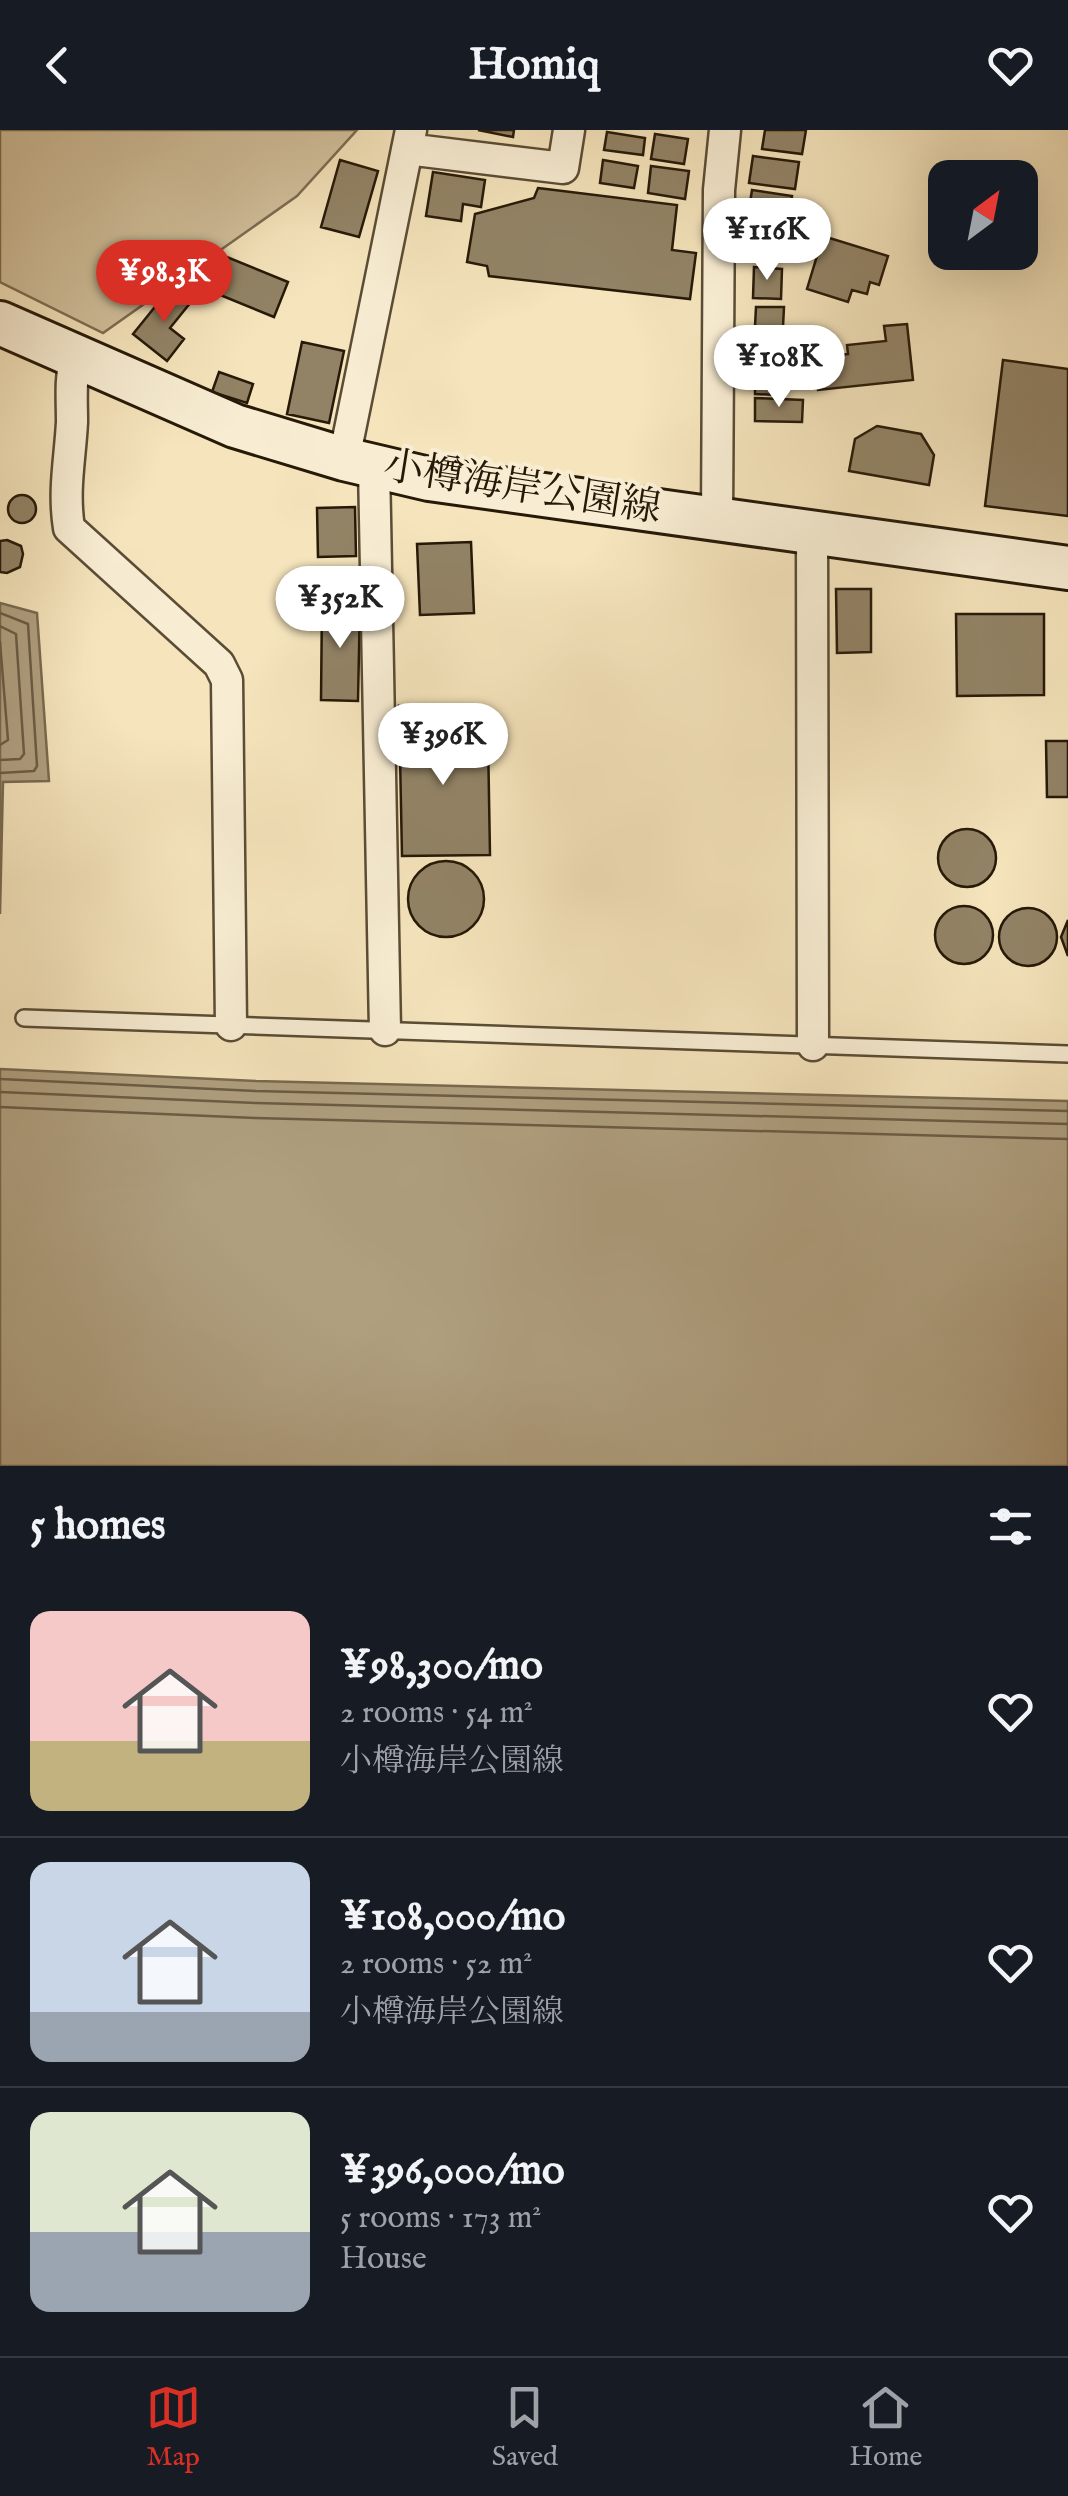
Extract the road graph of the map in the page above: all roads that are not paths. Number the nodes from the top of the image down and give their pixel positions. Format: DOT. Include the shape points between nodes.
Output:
graph roads {
  1 [pos="569,130"];
  2 [pos="726,130"];
  3 [pos="409,139"];
  4 [pos="0,323"];
  5 [pos="75,358"];
  6 [pos="359,463"];
  7 [pos="717,519"];
  8 [pos="812,534"];
  9 [pos="1068,568"];
  10 [pos="24,1018"];
  11 [pos="231,1025"];
  12 [pos="385,1030"];
  13 [pos="813,1045"];
  14 [pos="1068,1054"];
  1 -- 3 [label="street" via="563,168"];
  2 -- 7 [label="street" via="718,190"];
  3 -- 6 [label="street"];
  4 -- 5 [label="main road, 小樽海岸公園線"];
  5 -- 6 [label="main road, 小樽海岸公園線" via="235,426"];
  5 -- 11 [label="street" via="64,497 70,528 218,664 227,680"];
  6 -- 7 [label="main road, 小樽海岸公園線"];
  6 -- 12 [label="street"];
  7 -- 8 [label="main road, 小樽海岸公園線"];
  8 -- 9 [label="main road, 小樽海岸公園線"];
  8 -- 13 [label="street"];
  10 -- 11 [label="lane"];
  11 -- 12 [label="lane"];
  12 -- 13 [label="lane"];
  13 -- 14 [label="lane"];
}
